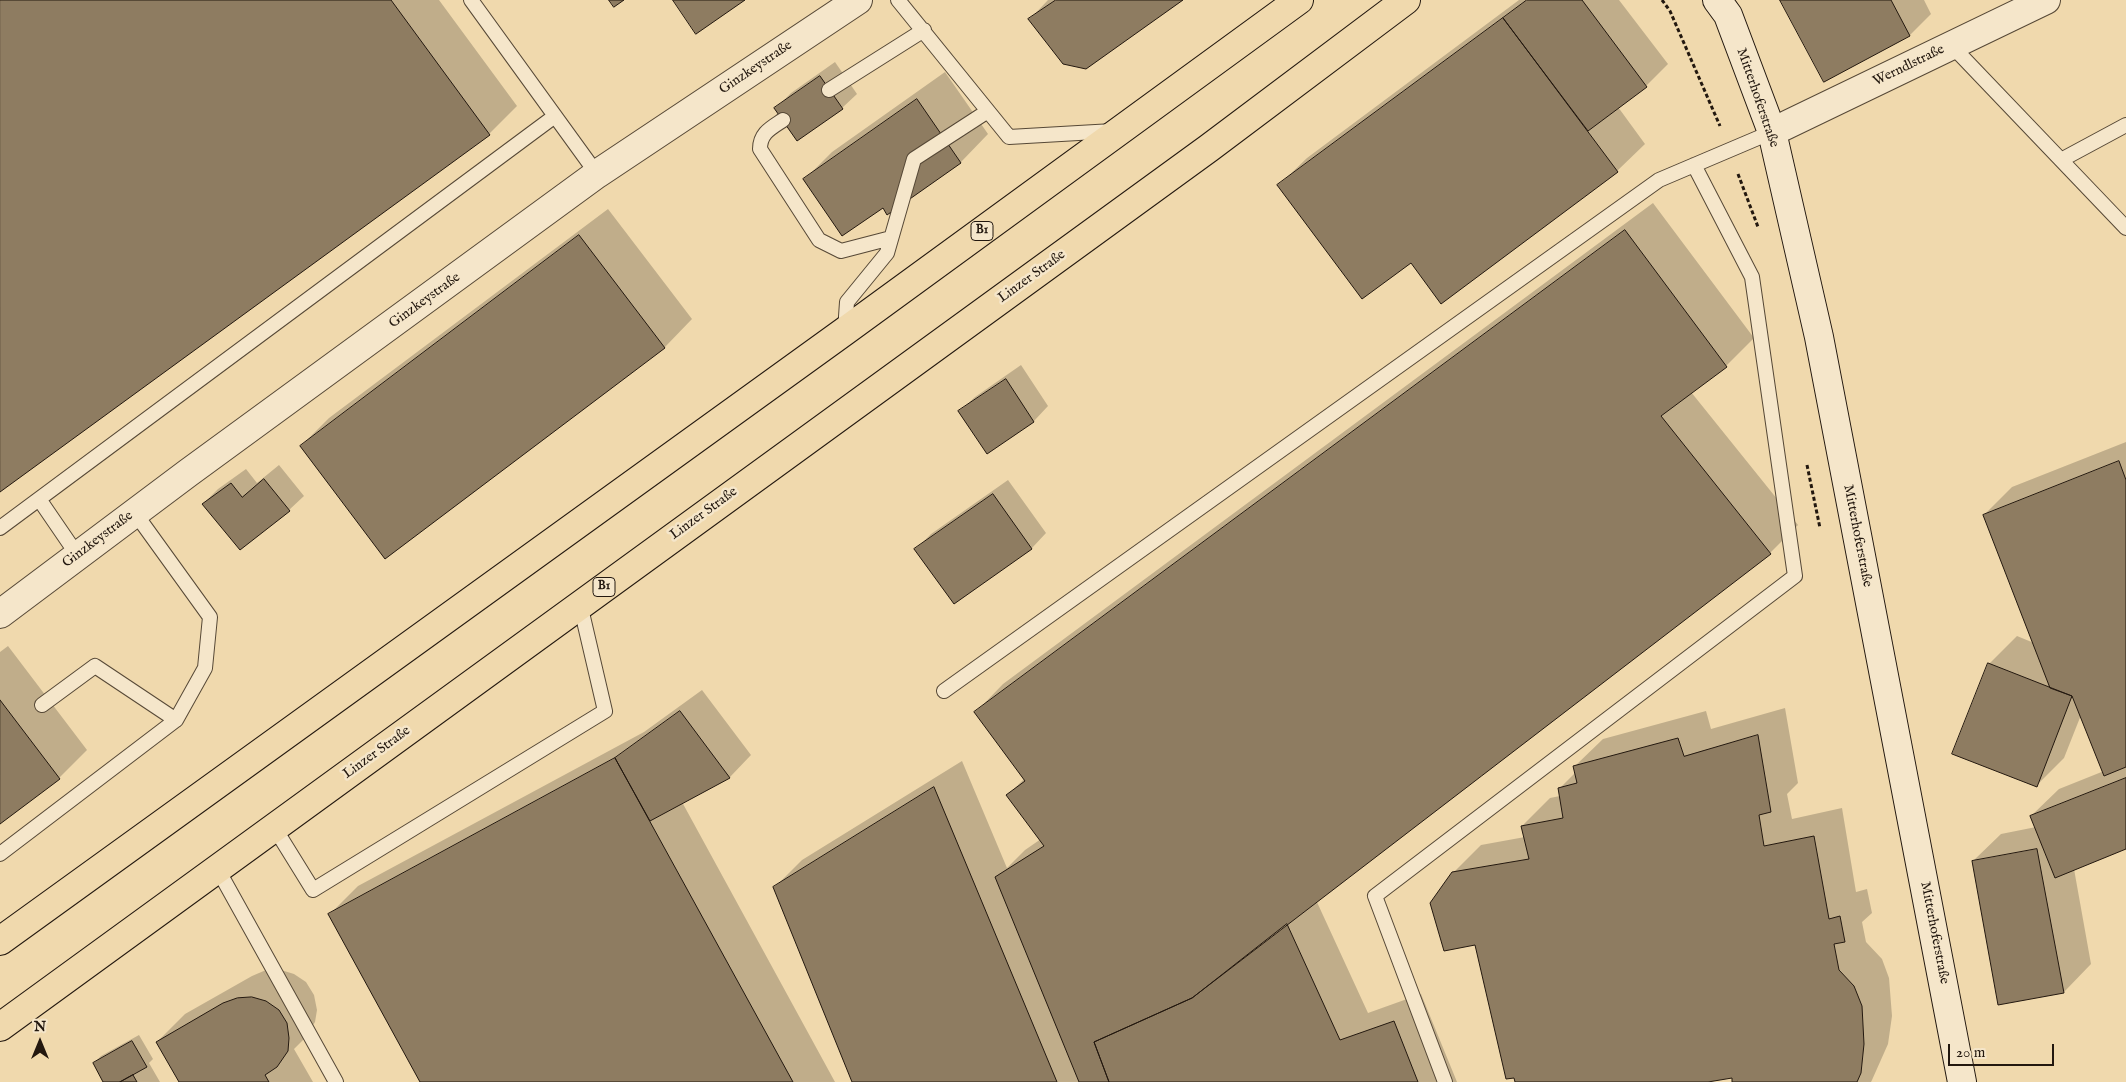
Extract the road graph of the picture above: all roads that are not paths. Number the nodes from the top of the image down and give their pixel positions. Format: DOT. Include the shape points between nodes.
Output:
graph roads {
  1 [pos="471,0"];
  2 [pos="858,0"];
  3 [pos="898,0"];
  4 [pos="1299,0"];
  5 [pos="1406,0"];
  6 [pos="1717,0"];
  7 [pos="2046,0"];
  8 [pos="924,30"];
  9 [pos="1952,46"];
  10 [pos="829,90"];
  11 [pos="988,111"];
  12 [pos="555,116"];
  13 [pos="783,120"];
  14 [pos="2126,125"];
  15 [pos="1119,131"];
  16 [pos="1772,132"];
  17 [pos="2061,160"];
  18 [pos="1694,165"];
  19 [pos="597,174"];
  20 [pos="2126,228"];
  21 [pos="891,238"];
  22 [pos="845,331"];
  23 [pos="39,499"];
  24 [pos="135,513"];
  25 [pos="0,528"];
  26 [pos="78,556"];
  27 [pos="580,604"];
  28 [pos="0,614"];
  29 [pos="944,690"];
  30 [pos="42,705"];
  31 [pos="176,720"];
  32 [pos="274,827"];
  33 [pos="0,854"];
  34 [pos="217,868"];
  35 [pos="0,941"];
  36 [pos="0,1027"];
  37 [pos="336,1082"];
  38 [pos="1445,1082"];
  39 [pos="1962,1082"];
  1 -- 12 [label="lane"];
  2 -- 19 [label="street, Ginzkeystraße"];
  3 -- 8 [label="lane"];
  4 -- 15 [label="main road, B1"];
  5 -- 27 [label="main road, Linzer Straße / B1" via="1210,148"];
  6 -- 16 [label="street, Mitterhoferstraße" via="1728,15"];
  7 -- 9 [label="street, Werndlstraße"];
  8 -- 10 [label="lane"];
  8 -- 11 [label="lane"];
  9 -- 16 [label="street, Werndlstraße"];
  9 -- 17 [label="lane"];
  11 -- 15 [label="lane" via="1009,137"];
  11 -- 21 [label="lane" via="914,160"];
  12 -- 19 [label="lane"];
  12 -- 23 [label="lane"];
  13 -- 21 [label="lane" via="764,133 760,149 819,240 841,251"];
  14 -- 17 [label="lane"];
  15 -- 22 [label="main road, B1"];
  16 -- 18 [label="lane"];
  16 -- 39 [label="street, Mitterhoferstraße" via="1819,338"];
  17 -- 20 [label="lane"];
  18 -- 29 [label="lane" via="1659,180"];
  18 -- 38 [label="lane" via="1752,277 1795,576 1376,896"];
  19 -- 24 [label="street, Ginzkeystraße"];
  21 -- 22 [label="lane" via="887,253 847,302"];
  22 -- 35 [label="main road, B1"];
  23 -- 25 [label="lane"];
  23 -- 26 [label="lane"];
  24 -- 26 [label="street, Ginzkeystraße"];
  24 -- 31 [label="lane" via="210,617 205,668"];
  26 -- 28 [label="street, Ginzkeystraße"];
  27 -- 32 [label="main road, Linzer Straße / B1"];
  27 -- 32 [label="lane" via="605,711 313,890"];
  30 -- 31 [label="lane" via="94,666"];
  31 -- 33 [label="lane"];
  32 -- 34 [label="main road, Linzer Straße / B1"];
  34 -- 36 [label="main road, Linzer Straße / B1"];
  34 -- 37 [label="lane"];
}
